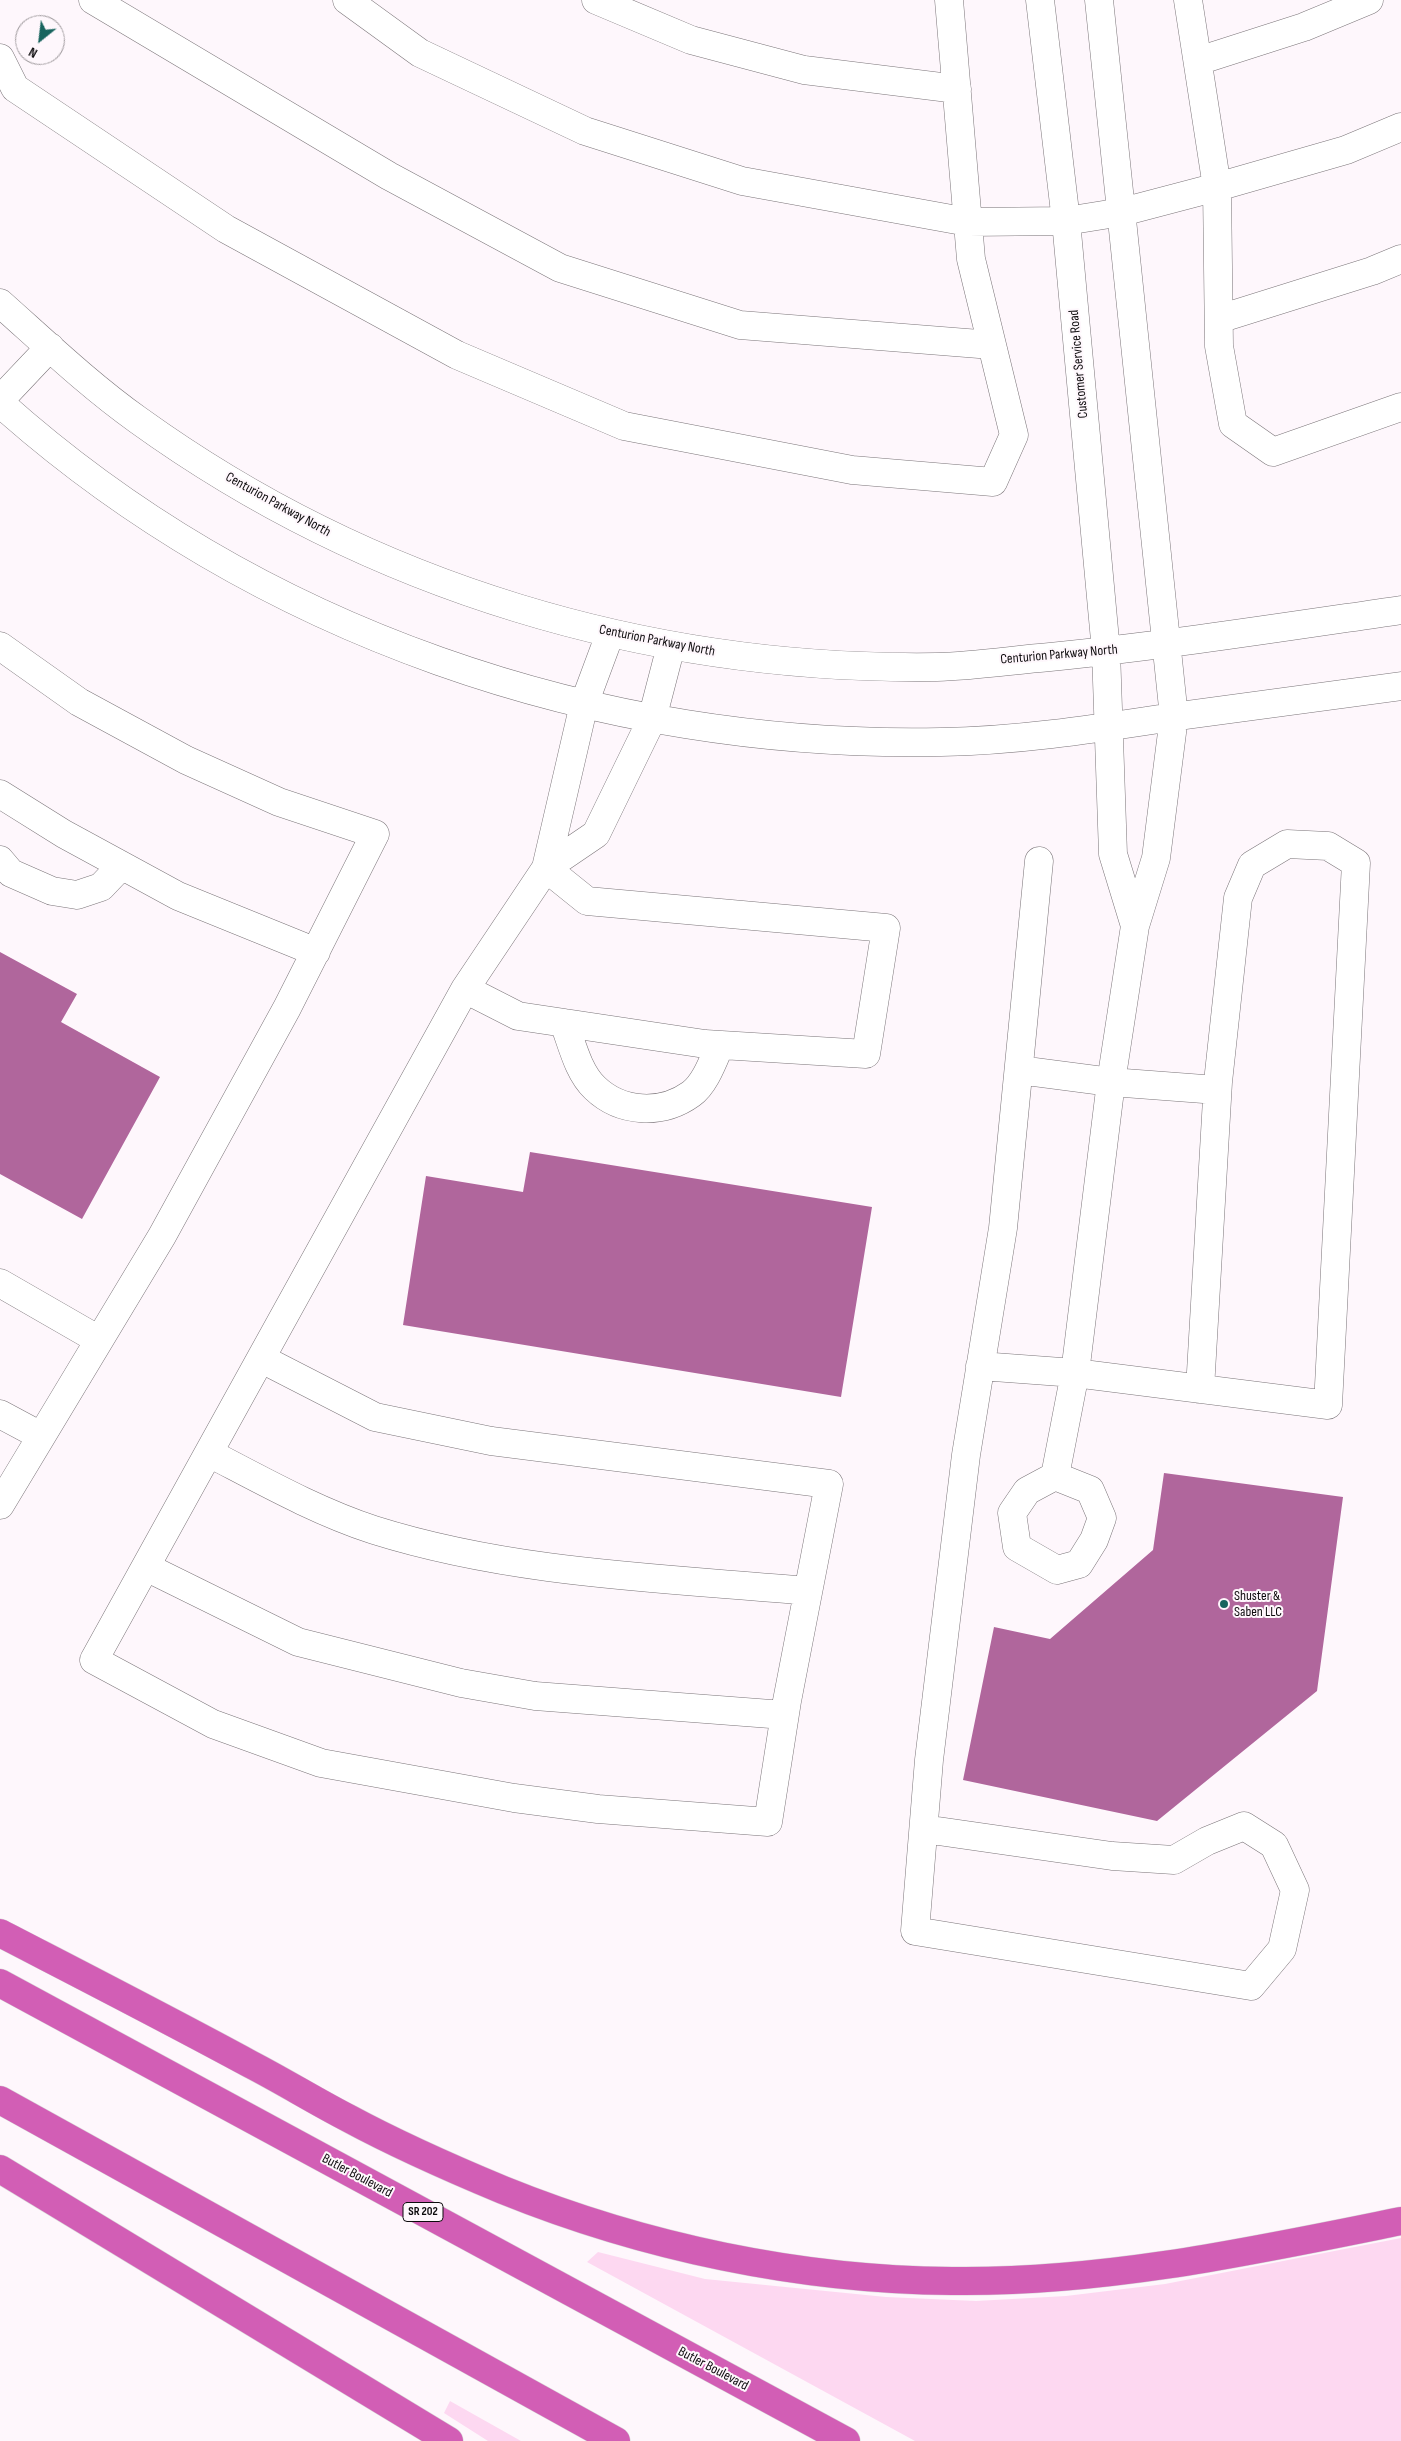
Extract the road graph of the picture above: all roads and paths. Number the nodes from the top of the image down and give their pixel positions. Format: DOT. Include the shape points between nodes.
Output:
graph roads {
  1 [pos="93,0"];
  2 [pos="346,0"];
  3 [pos="596,0"];
  4 [pos="949,0"];
  5 [pos="1040,0"];
  6 [pos="1098,0"];
  7 [pos="1188,0"];
  8 [pos="1369,0"];
  9 [pos="0,58"];
  10 [pos="1198,61"];
  11 [pos="956,89"];
  12 [pos="1401,127"];
  13 [pos="1217,187"];
  14 [pos="1122,212"];
  15 [pos="1066,221"];
  16 [pos="968,222"];
  17 [pos="1401,259"];
  18 [pos="2,307"];
  19 [pos="1219,319"];
  20 [pos="992,345"];
  21 [pos="50,347"];
  22 [pos="0,402"];
  23 [pos="1401,407"];
  24 [pos="1401,610"];
  25 [pos="610,634"];
  26 [pos="1166,644"];
  27 [pos="0,646"];
  28 [pos="671,646"];
  29 [pos="1106,651"];
  30 [pos="1401,686"];
  31 [pos="584,704"];
  32 [pos="1174,717"];
  33 [pos="652,719"];
  34 [pos="1109,728"];
  35 [pos="0,794"];
  36 [pos="0,860"];
  37 [pos="1039,861"];
  38 [pos="121,866"];
  39 [pos="546,868"];
  40 [pos="1135,926"];
  41 [pos="316,952"];
  42 [pos="465,989"];
  43 [pos="564,1023"];
  44 [pos="720,1045"];
  45 [pos="1019,1070"];
  46 [pos="1110,1082"];
  47 [pos="1217,1090"];
  48 [pos="0,1283"];
  49 [pos="99,1340"];
  50 [pos="262,1359"];
  51 [pos="980,1366"];
  52 [pos="1075,1373"];
  53 [pos="1200,1389"];
  54 [pos="0,1414"];
  55 [pos="41,1436"];
  56 [pos="210,1453"];
  57 [pos="1055,1476"];
  58 [pos="0,1505"];
  59 [pos="146,1567"];
  60 [pos="808,1591"];
  61 [pos="784,1715"];
  62 [pos="924,1829"];
  63 [pos="0,1933"];
  64 [pos="0,1983"];
  65 [pos="0,2100"];
  66 [pos="0,2169"];
  67 [pos="1401,2221"];
  68 [pos="449,2441"];
  69 [pos="616,2441"];
  70 [pos="846,2441"];
  1 -- 20 [label="street" via="389,176 560,268 740,325"];
  2 -- 16 [label="street" via="420,53 585,131 742,181"];
  3 -- 11 [label="street" via="691,40 804,70"];
  4 -- 11 [label="street"];
  5 -- 15 [label="street, Customer Service Road"];
  6 -- 14 [label="street"];
  7 -- 10 [label="street"];
  8 -- 10 [label="street" via="1304,27"];
  9 -- 20 [label="street" via="15,88 226,229 457,355 624,426 852,470 993,482 1014,435"];
  10 -- 13 [label="street"];
  11 -- 16 [label="street"];
  12 -- 13 [label="street" via="1346,150"];
  13 -- 14 [label="street"];
  13 -- 19 [label="street"];
  14 -- 15 [label="street"];
  14 -- 26 [label="street"];
  15 -- 16 [label="street"];
  15 -- 29 [label="street, Customer Service Road"];
  16 -- 20 [label="street" via="971,259"];
  17 -- 19 [label="street"];
  18 -- 21 [label="street, Centurion Parkway North"];
  19 -- 23 [label="street" via="1219,346 1233,424 1273,452"];
  21 -- 22 [label="street"];
  21 -- 25 [label="street, Centurion Parkway North" via="138,420 237,484 313,526 369,554 506,605"];
  22 -- 31 [label="street" via="43,442 95,482 199,549 279,594 339,623 484,678"];
  24 -- 26 [label="street, Centurion Parkway North"];
  25 -- 28 [label="street, Centurion Parkway North"];
  25 -- 31 [label="street"];
  26 -- 29 [label="street, Centurion Parkway North"];
  26 -- 32 [label="street"];
  27 -- 41 [label="street" via="79,702 186,760 279,802 376,834"];
  28 -- 29 [label="street, Centurion Parkway North" via="804,663 940,667"];
  28 -- 33 [label="street"];
  29 -- 34 [label="street, Customer Service Road"];
  30 -- 32 [label="street"];
  31 -- 33 [label="street"];
  31 -- 39 [label="street"];
  32 -- 34 [label="street"];
  32 -- 40 [label="street" via="1156,858"];
  33 -- 34 [label="street" via="799,739 942,742"];
  33 -- 39 [label="street" via="596,834"];
  34 -- 40 [label="street, Customer Service Road" via="1113,854"];
  35 -- 38 [label="street"];
  36 -- 38 [label="street" via="11,873 52,890 77,895 100,887"];
  37 -- 45 [label="street"];
  38 -- 41 [label="street" via="178,896"];
  39 -- 42 [label="street"];
  39 -- 44 [label="street" via="587,901 886,928 866,1054"];
  40 -- 46 [label="street"];
  41 -- 49 [label="street" via="162,1236"];
  42 -- 43 [label="street" via="518,1016"];
  42 -- 50 [label="street"];
  43 -- 44 [label="street"];
  43 -- 44 [label="street" via="583,1072 596,1089 621,1104 646,1110 666,1107 692,1094 709,1070"];
  45 -- 46 [label="street"];
  45 -- 51 [label="street" via="1003,1228"];
  46 -- 47 [label="street"];
  46 -- 52 [label="street"];
  47 -- 53 [label="street"];
  47 -- 53 [label="street" via="1238,898 1252,865 1287,844 1328,846 1356,863 1328,1406"];
  48 -- 49 [label="street"];
  49 -- 55 [label="street"];
  50 -- 56 [label="street"];
  50 -- 60 [label="street" via="374,1416 491,1441 829,1484"];
  51 -- 52 [label="street"];
  51 -- 62 [label="street" via="964,1465 929,1760"];
  52 -- 53 [label="street"];
  52 -- 57 [label="street"];
  54 -- 55 [label="street"];
  55 -- 58 [label="street"];
  56 -- 59 [label="street"];
  56 -- 60 [label="street" via="299,1500 365,1526 454,1550 541,1568"];
  59 -- 61 [label="street" via="298,1642 461,1683 535,1696"];
  59 -- 61 [label="street" via="94,1660 213,1724 321,1763 598,1810 768,1822"];
  60 -- 61 [label="street"];
  62 -- 62 [label="street" via="915,1932 1251,1986 1282,1949 1295,1890 1274,1845 1244,1826 1207,1841 1174,1860 1112,1856"];
  63 -- 67 [label="highway" via="347,2118 424,2155 586,2220 734,2258 858,2276 951,2282 1007,2281 1188,2263"];
  64 -- 70 [label="highway, Butler Boulevard / SR 202"];
  65 -- 69 [label="highway"];
  66 -- 68 [label="highway"];
}
